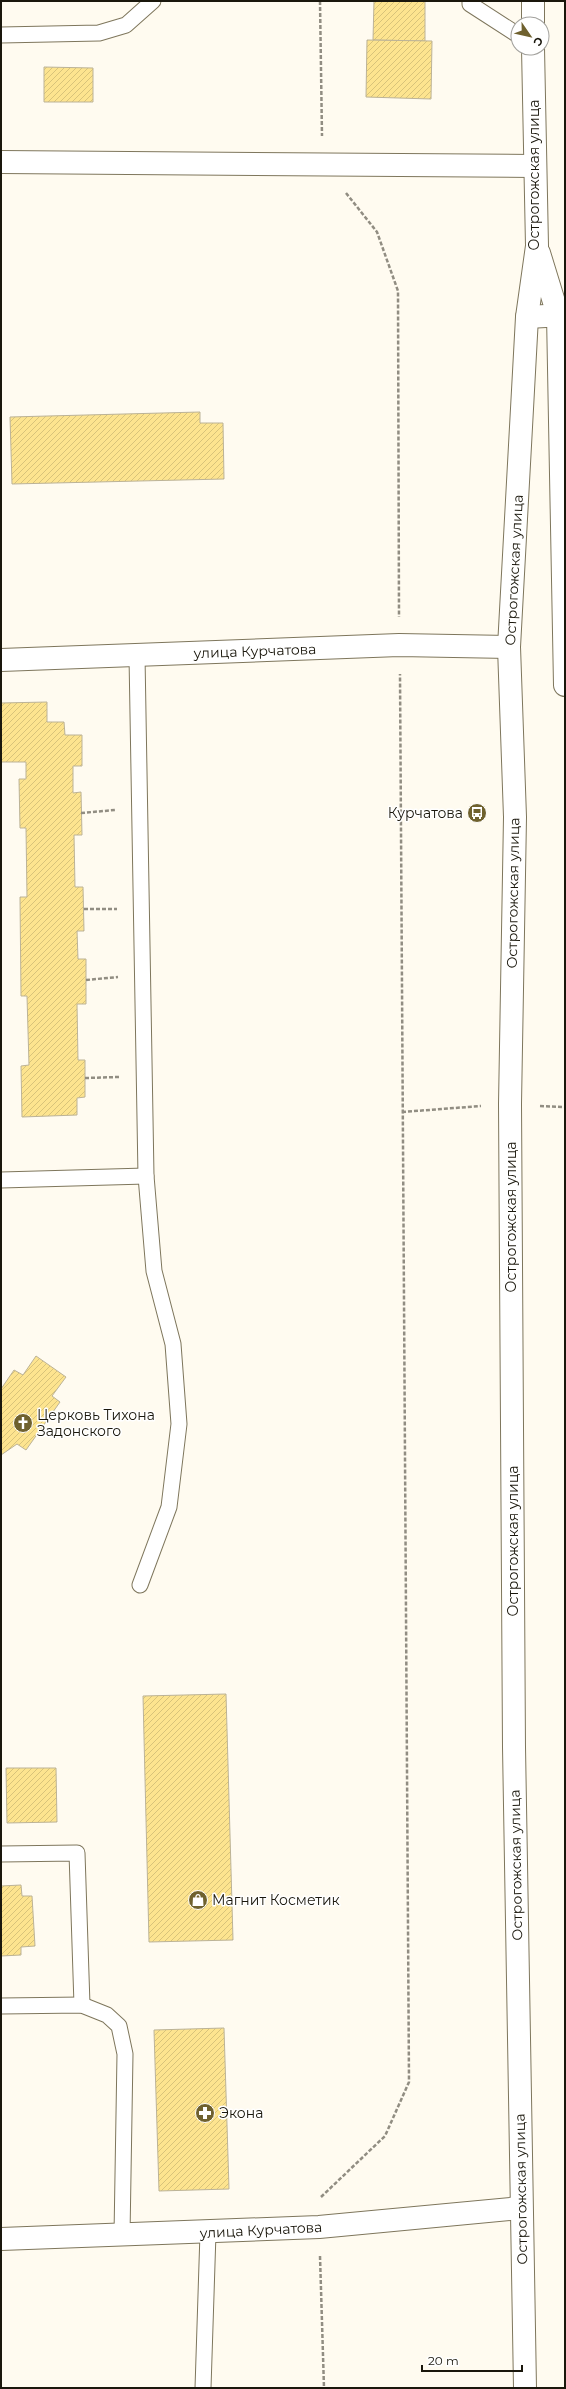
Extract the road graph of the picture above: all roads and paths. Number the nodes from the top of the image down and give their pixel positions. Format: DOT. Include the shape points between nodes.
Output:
graph roads {
  1 [pos="153,1"];
  2 [pos="320,1"];
  3 [pos="470,1"];
  4 [pos="533,1"];
  5 [pos="533,16"];
  6 [pos="510,30"];
  7 [pos="1,35"];
  8 [pos="533,56"];
  9 [pos="1,162"];
  10 [pos="323,166"];
  11 [pos="534,166"];
  12 [pos="537,246"];
  13 [pos="561,315"];
  14 [pos="527,317"];
  15 [pos="399,644"];
  16 [pos="510,647"];
  17 [pos="137,656"];
  18 [pos="1,660"];
  19 [pos="565,685"];
  20 [pos="139,808"];
  21 [pos="82,813"];
  22 [pos="141,908"];
  23 [pos="84,909"];
  24 [pos="142,975"];
  25 [pos="86,980"];
  26 [pos="144,1076"];
  27 [pos="85,1078"];
  28 [pos="146,1176"];
  29 [pos="1,1180"];
  30 [pos="140,1585"];
  31 [pos="1,1854"];
  32 [pos="82,2005"];
  33 [pos="1,2006"];
  34 [pos="520,2208"];
  35 [pos="319,2227"];
  36 [pos="208,2233"];
  37 [pos="122,2235"];
  38 [pos="1,2239"];
  39 [pos="203,2388"];
  40 [pos="324,2388"];
  41 [pos="525,2388"];
  1 -- 7 [label="lane" via="126,25 99,33"];
  2 -- 10 [label="path"];
  3 -- 6 [label="lane" via="470,4"];
  4 -- 5 [label="street"];
  8 -- 11 [label="street, Острогожская улица"];
  9 -- 10 [label="street"];
  10 -- 11 [label="street"];
  10 -- 15 [label="path" via="377,232 398,291"];
  11 -- 12 [label="street, Острогожская улица"];
  12 -- 13 [label="street"];
  12 -- 14 [label="street, Острогожская улица"];
  13 -- 14 [label="street"];
  13 -- 19 [label="street"];
  14 -- 16 [label="street, Острогожская улица"];
  15 -- 16 [label="street, улица Курчатова"];
  15 -- 17 [label="street, улица Курчатова"];
  15 -- 35 [label="path" via="409,2082 385,2136 318,2200"];
  16 -- 34 [label="street, Острогожская улица" via="515,817 510,1112"];
  17 -- 18 [label="street, улица Курчатова"];
  17 -- 20 [label="lane"];
  20 -- 21 [label="path"];
  20 -- 22 [label="lane"];
  22 -- 23 [label="path"];
  22 -- 24 [label="lane"];
  24 -- 25 [label="path"];
  24 -- 26 [label="lane"];
  26 -- 27 [label="path"];
  26 -- 28 [label="lane"];
  28 -- 29 [label="lane"];
  28 -- 30 [label="lane" via="154,1271 173,1344 180,1424 169,1507"];
  31 -- 32 [label="lane" via="77,1853"];
  32 -- 33 [label="lane"];
  32 -- 37 [label="lane" via="107,2015 119,2026 125,2054"];
  34 -- 35 [label="street, улица Курчатова"];
  34 -- 41 [label="street, Острогожская улица"];
  35 -- 36 [label="street, улица Курчатова"];
  35 -- 40 [label="path"];
  36 -- 37 [label="street, улица Курчатова"];
  36 -- 39 [label="lane"];
  37 -- 38 [label="street, улица Курчатова"];
}
